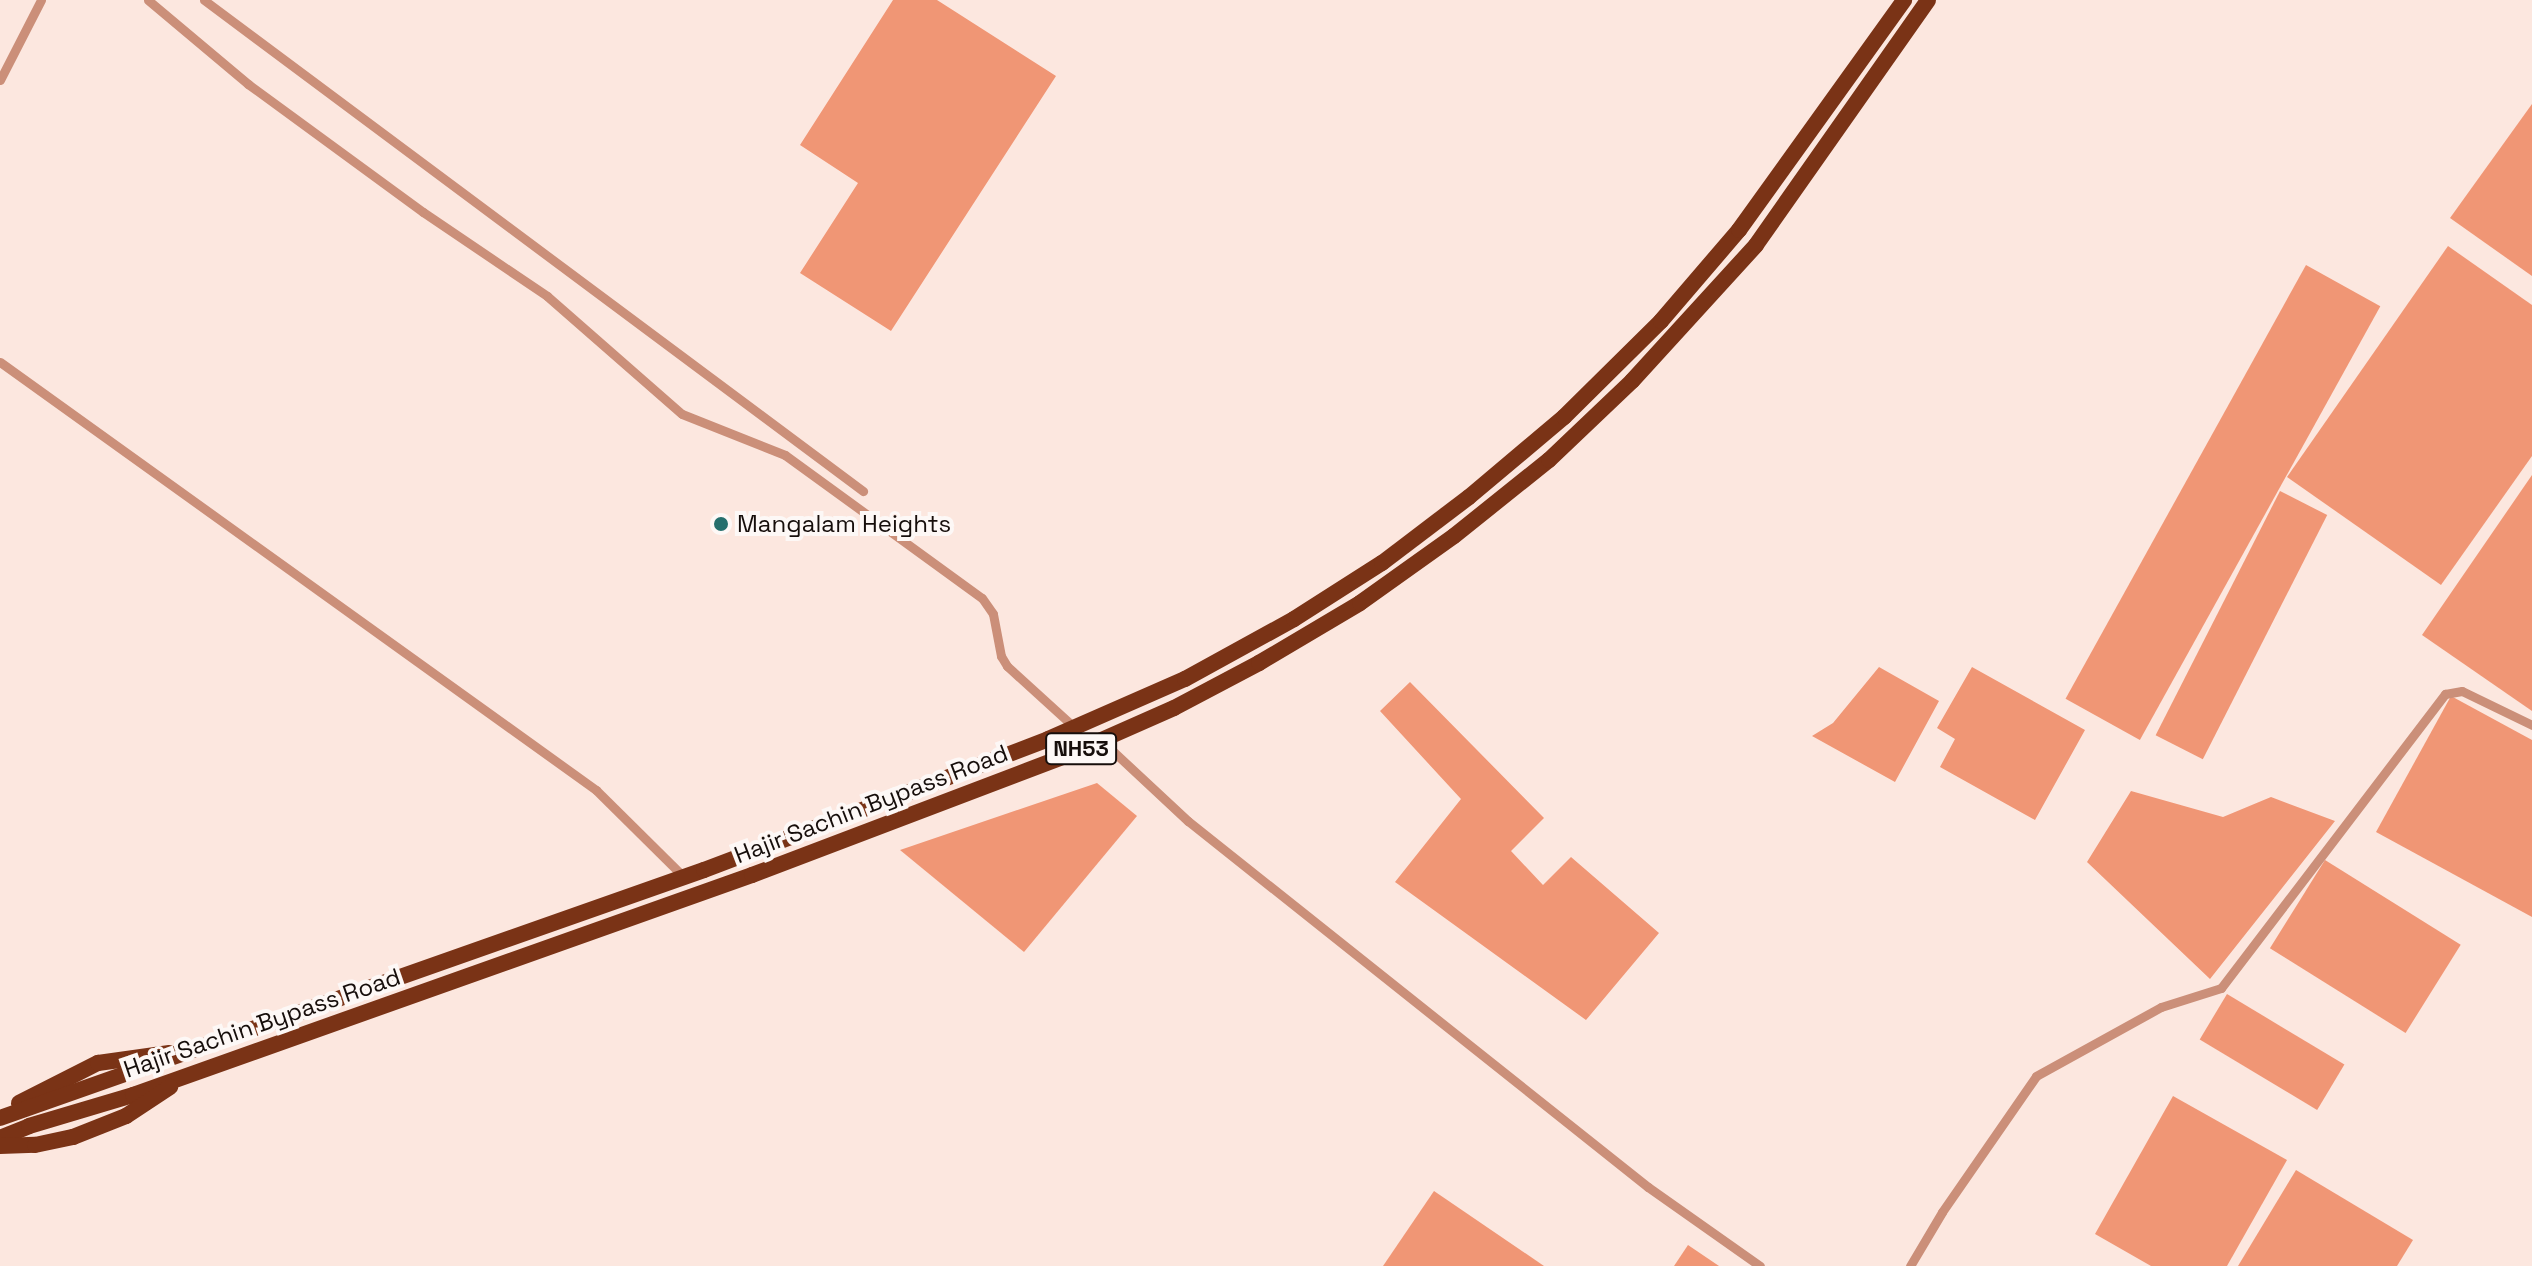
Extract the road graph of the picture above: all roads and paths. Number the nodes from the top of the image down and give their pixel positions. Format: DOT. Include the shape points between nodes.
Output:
graph roads {
  1 [pos="41,0"];
  2 [pos="148,0"];
  3 [pos="204,0"];
  4 [pos="1904,0"];
  5 [pos="1928,0"];
  6 [pos="0,80"];
  7 [pos="0,362"];
  8 [pos="863,491"];
  9 [pos="2532,725"];
  10 [pos="1074,727"];
  11 [pos="1101,740"];
  12 [pos="684,877"];
  13 [pos="184,1077"];
  14 [pos="0,1116"];
  15 [pos="0,1138"];
  16 [pos="0,1146"];
  17 [pos="1760,1266"];
  18 [pos="1910,1266"];
  1 -- 6 [label="street"];
  2 -- 10 [label="street" via="248,84 547,296 682,414 785,455 982,598 993,614 1007,666"];
  3 -- 8 [label="street"];
  4 -- 10 [label="highway, NH53" via="1739,230 1661,321 1564,417 1382,563 1294,619 1185,679"];
  5 -- 11 [label="highway, Hajir Sachin Bypass Road / NH53" via="1756,245 1632,381 1549,460 1360,603 1174,708"];
  7 -- 12 [label="street" via="596,790"];
  9 -- 18 [label="street" via="2462,691 2445,694 2221,988 2161,1007 2036,1076"];
  10 -- 12 [label="highway, NH53"];
  11 -- 13 [label="highway, Hajir Sachin Bypass Road / NH53" via="752,875"];
  11 -- 17 [label="street" via="1188,821 1648,1187"];
  12 -- 14 [label="highway, NH53"];
  13 -- 15 [label="highway, Hajir Sachin Bypass Road / NH53"];
  13 -- 16 [label="highway" via="143,1107 98,1128 53,1143"];
}
